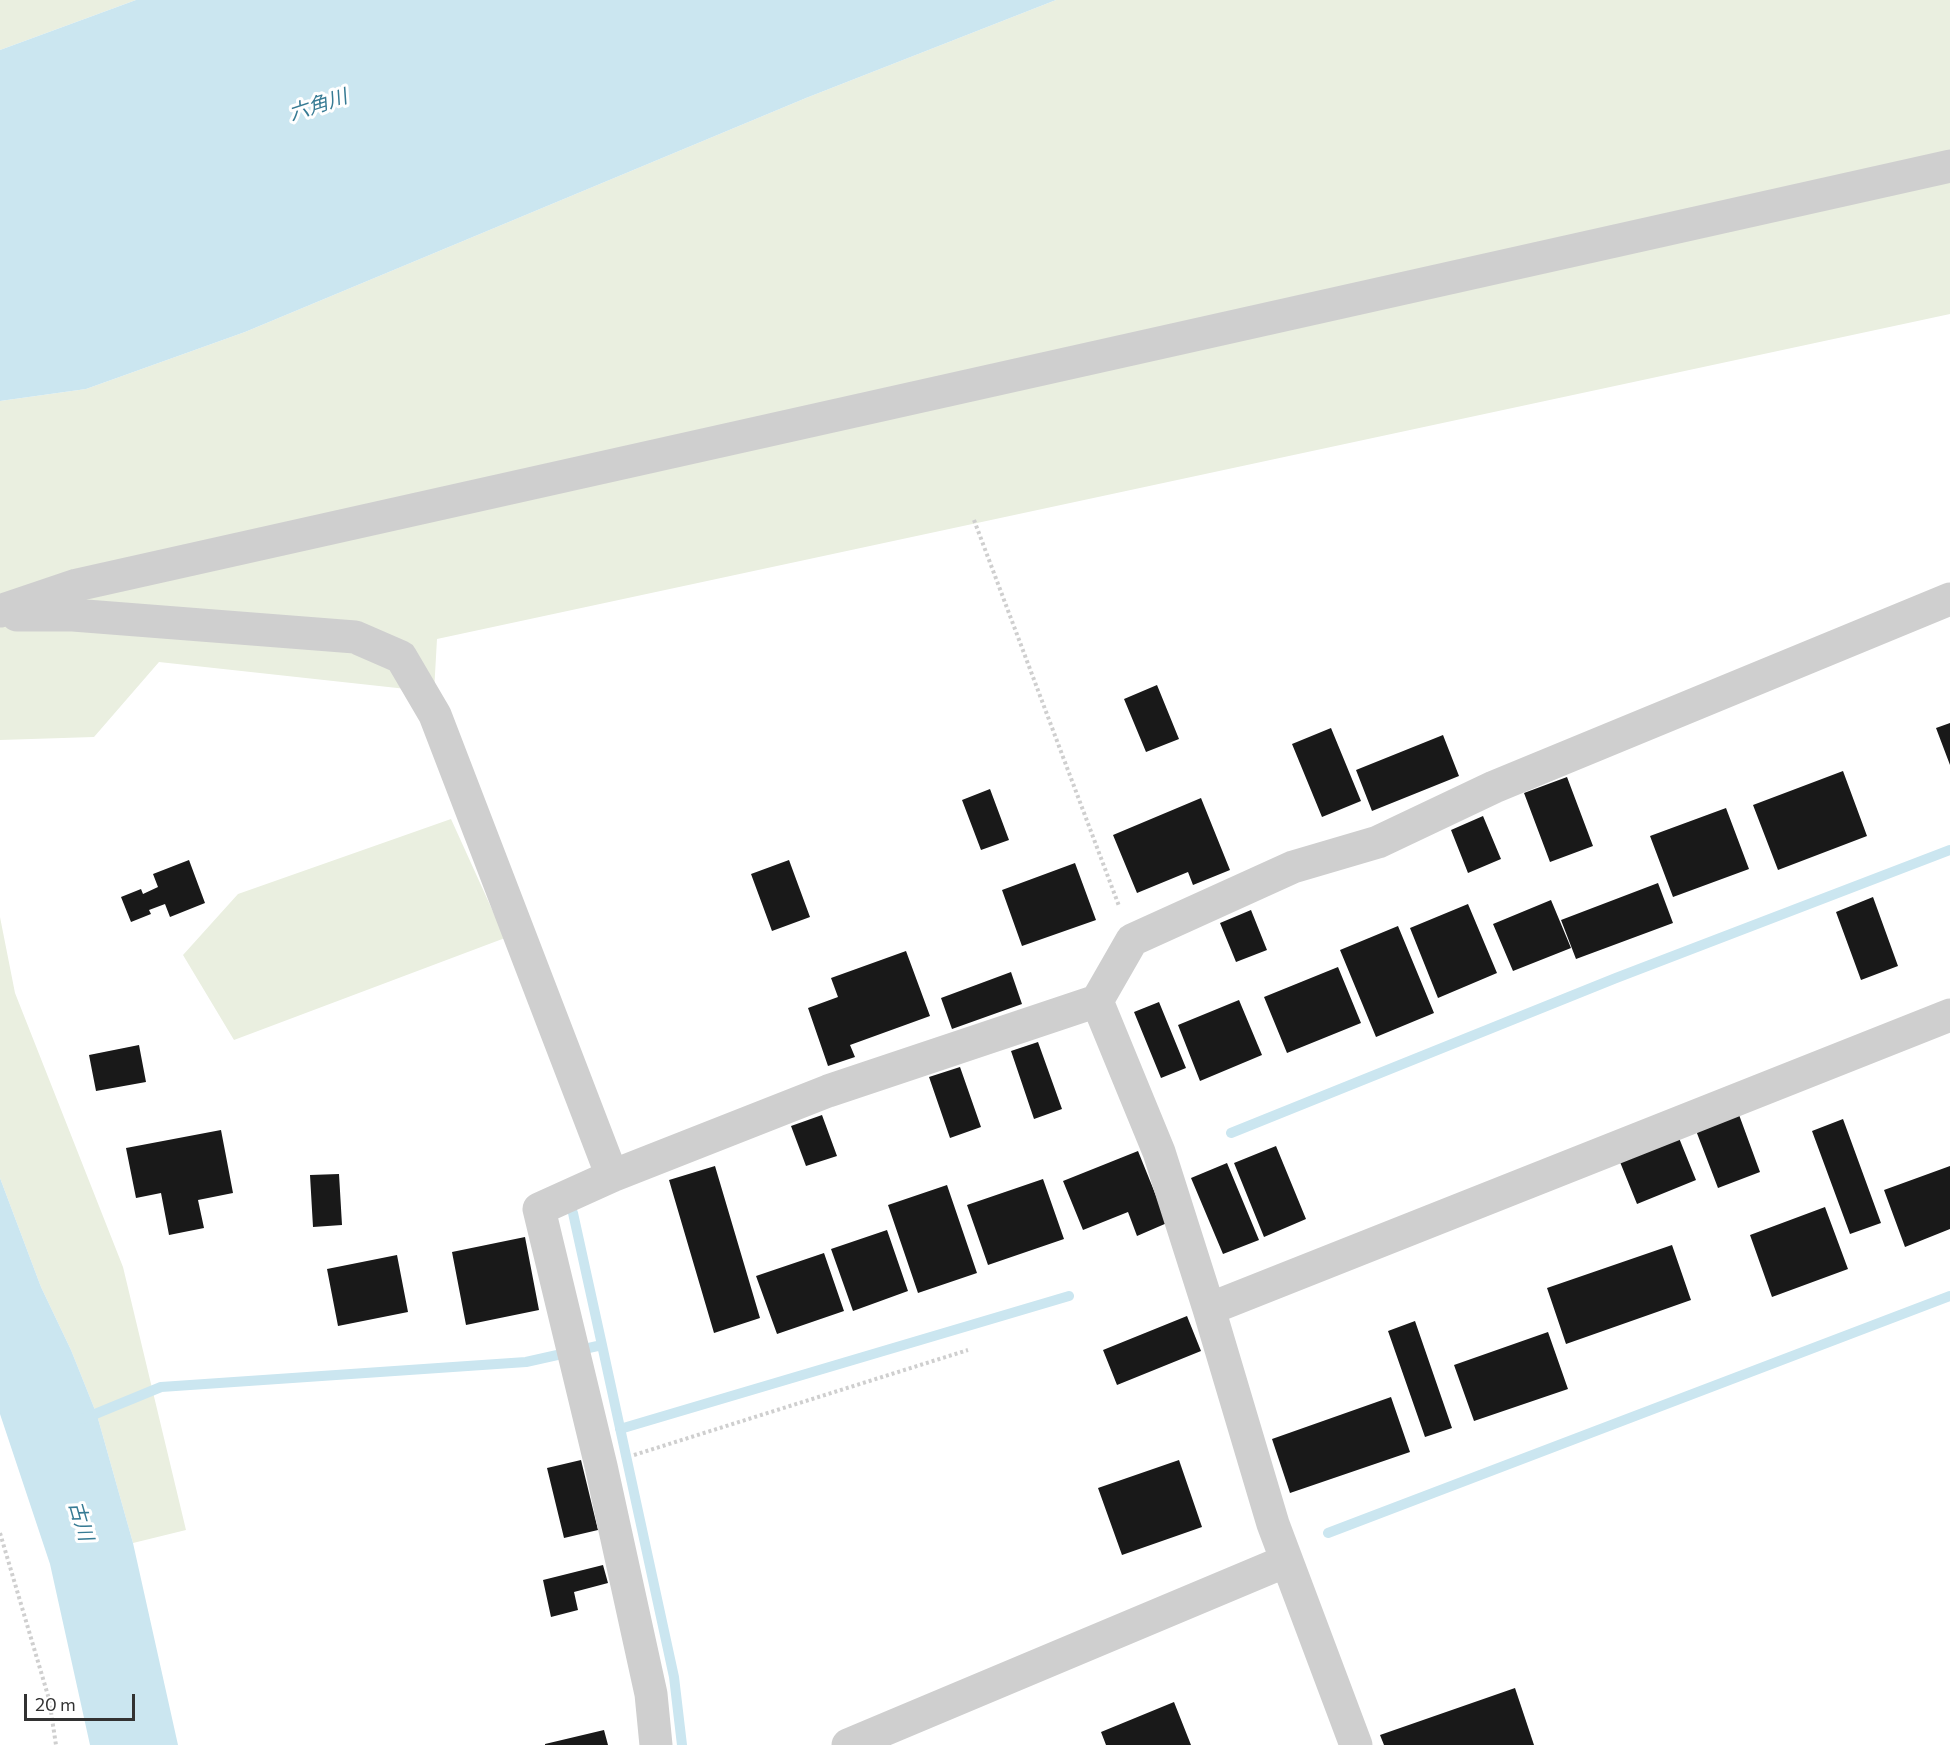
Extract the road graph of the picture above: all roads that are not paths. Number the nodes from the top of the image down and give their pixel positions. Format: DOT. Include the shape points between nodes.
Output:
graph roads {
  1 [pos="1950,166"];
  2 [pos="1950,598"];
  3 [pos="0,611"];
  4 [pos="0,615"];
  5 [pos="1097,1001"];
  6 [pos="1950,1015"];
  7 [pos="612,1176"];
  8 [pos="1209,1309"];
  9 [pos="1286,1561"];
  10 [pos="656,1745"];
  11 [pos="848,1745"];
  12 [pos="1356,1745"];
  1 -- 3 [label="street" via="89,582"];
  2 -- 5 [label="street" via="1494,788 1378,842 1293,867 1132,940"];
  4 -- 7 [label="street" via="73,615 355,637 401,657 435,715"];
  5 -- 7 [label="street" via="828,1091"];
  5 -- 8 [label="street" via="1159,1152"];
  6 -- 8 [label="street"];
  7 -- 10 [label="street" via="539,1209 651,1694"];
  8 -- 9 [label="street"];
  9 -- 11 [label="street"];
  9 -- 12 [label="street"];
}
